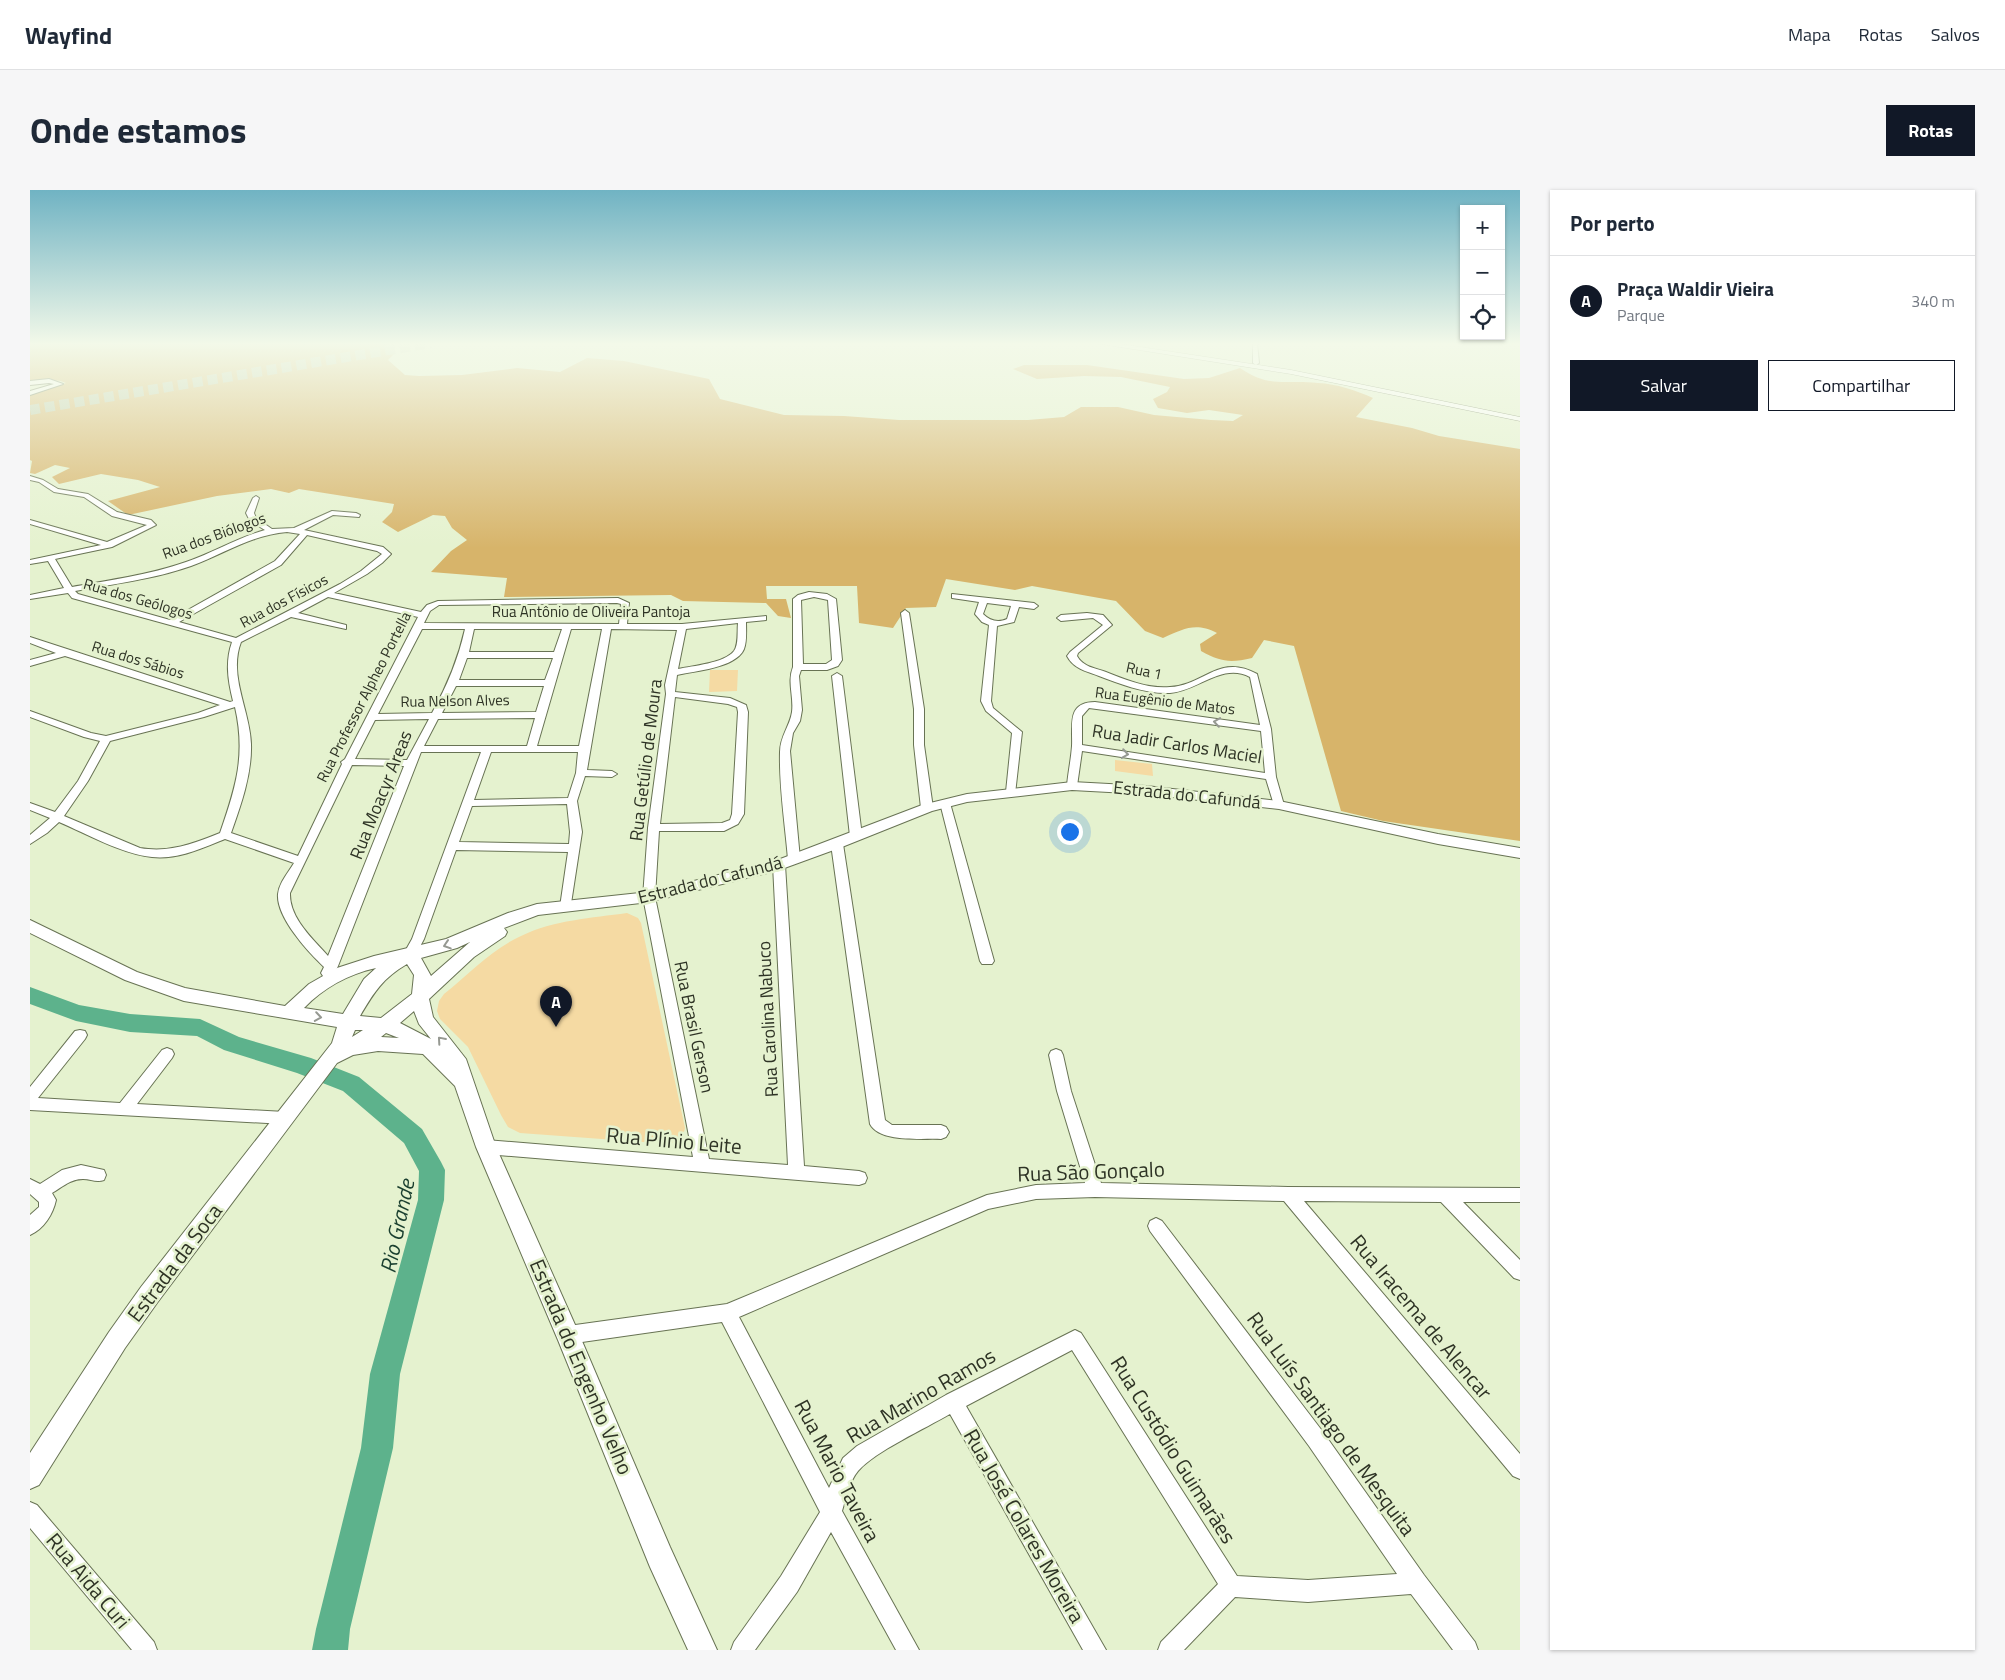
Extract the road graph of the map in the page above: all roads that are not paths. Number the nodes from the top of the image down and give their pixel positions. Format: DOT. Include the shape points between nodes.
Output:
graph roads {
  1 [pos="1486,411"];
  2 [pos="1487,411"];
  3 [pos="1520,418"];
  4 [pos="30,478"];
  5 [pos="256,498"];
  6 [pos="356,515"];
  7 [pos="30,522"];
  8 [pos="47,527"];
  9 [pos="30,530"];
  10 [pos="269,530"];
  11 [pos="301,531"];
  12 [pos="109,545"];
  13 [pos="50,558"];
  14 [pos="30,562"];
  15 [pos="68,589"];
  16 [pos="326,594"];
  17 [pos="955,596"];
  18 [pos="30,597"];
  19 [pos="984,600"];
  20 [pos="1016,604"];
  21 [pos="1034,606"];
  22 [pos="905,613"];
  23 [pos="290,614"];
  24 [pos="422,615"];
  25 [pos="762,618"];
  26 [pos="1061,618"];
  27 [pos="742,621"];
  28 [pos="171,623"];
  29 [pos="993,623"];
  30 [pos="419,626"];
  31 [pos="623,626"];
  32 [pos="343,627"];
  33 [pos="470,627"];
  34 [pos="567,627"];
  35 [pos="607,627"];
  36 [pos="682,627"];
  37 [pos="30,640"];
  38 [pos="237,641"];
  39 [pos="65,653"];
  40 [pos="464,655"];
  41 [pos="559,655"];
  42 [pos="30,663"];
  43 [pos="798,667"];
  44 [pos="674,673"];
  45 [pos="837,676"];
  46 [pos="453,683"];
  47 [pos="549,683"];
  48 [pos="671,694"];
  49 [pos="234,703"];
  50 [pos="30,714"];
  51 [pos="540,715"];
  52 [pos="434,716"];
  53 [pos="370,717"];
  54 [pos="1266,729"];
  55 [pos="106,739"];
  56 [pos="1077,747"];
  57 [pos="417,749"];
  58 [pos="531,749"];
  59 [pos="584,749"];
  60 [pos="487,750"];
  61 [pos="346,762"];
  62 [pos="410,763"];
  63 [pos="581,774"];
  64 [pos="612,774"];
  65 [pos="1271,777"];
  66 [pos="1072,786"];
  67 [pos="1011,792"];
  68 [pos="572,801"];
  69 [pos="469,803"];
  70 [pos="945,803"];
  71 [pos="1279,805"];
  72 [pos="30,806"];
  73 [pos="927,808"];
  74 [pos="57,818"];
  75 [pos="654,828"];
  76 [pos="225,836"];
  77 [pos="856,836"];
  78 [pos="30,840"];
  79 [pos="837,844"];
  80 [pos="452,846"];
  81 [pos="574,848"];
  82 [pos="1520,853"];
  83 [pos="794,859"];
  84 [pos="301,861"];
  85 [pos="778,865"];
  86 [pos="649,897"];
  87 [pos="563,907"];
  88 [pos="30,926"];
  89 [pos="409,955"];
  90 [pos="987,961"];
  91 [pos="329,973"];
  92 [pos="420,997"];
  93 [pos="289,1013"];
  94 [pos="348,1022"];
  95 [pos="382,1025"];
  96 [pos="80,1035"];
  97 [pos="427,1047"];
  98 [pos="350,1048"];
  99 [pos="167,1054"];
  100 [pos="1056,1055"];
  101 [pos="328,1062"];
  102 [pos="463,1082"];
  103 [pos="30,1098"];
  104 [pos="30,1104"];
  105 [pos="125,1108"];
  106 [pos="291,1109"];
  107 [pos="941,1132"];
  108 [pos="486,1147"];
  109 [pos="702,1164"];
  110 [pos="796,1172"];
  111 [pos="98,1175"];
  112 [pos="859,1178"];
  113 [pos="35,1189"];
  114 [pos="1095,1190"];
  115 [pos="1288,1194"];
  116 [pos="1520,1195"];
  117 [pos="1446,1196"];
  118 [pos="1156,1226"];
  119 [pos="30,1227"];
  120 [pos="1520,1272"];
  121 [pos="727,1313"];
  122 [pos="568,1335"];
  123 [pos="1075,1339"];
  124 [pos="953,1402"];
  125 [pos="1520,1469"];
  126 [pos="30,1476"];
  127 [pos="30,1512"];
  128 [pos="831,1512"];
  129 [pos="1416,1583"];
  130 [pos="1231,1586"];
  131 [pos="146,1650"];
  132 [pos="703,1650"];
  133 [pos="742,1650"];
  134 [pos="908,1650"];
  135 [pos="1095,1650"];
  136 [pos="1168,1650"];
  137 [pos="1467,1650"];
  1 -- 3 [label="main road"];
  2 -- 3 [label="main road"];
  4 -- 12 [label="street" via="56,491 86,495 115,514 152,525"];
  5 -- 10 [label="street" via="250,513"];
  6 -- 11 [label="street" via="332,513"];
  7 -- 8 [label="street"];
  8 -- 9 [label="street"];
  8 -- 12 [label="street"];
  10 -- 11 [label="street, Rua dos Biólogos"];
  10 -- 15 [label="street, Rua dos Biólogos" via="172,569"];
  11 -- 16 [label="street, Rua dos Físicos" via="380,549 387,554 375,565"];
  11 -- 28 [label="street" via="278,563"];
  12 -- 13 [label="street"];
  13 -- 14 [label="street"];
  13 -- 15 [label="street, Rua dos Geólogos"];
  15 -- 18 [label="street, Rua dos Biólogos"];
  15 -- 28 [label="street, Rua dos Geólogos" via="79,597"];
  16 -- 23 [label="street, Rua dos Físicos"];
  16 -- 24 [label="street"];
  17 -- 19 [label="street"];
  19 -- 20 [label="street"];
  19 -- 29 [label="street" via="979,614"];
  20 -- 21 [label="street"];
  20 -- 29 [label="street" via="1011,620"];
  22 -- 73 [label="street" via="919,709 919,745"];
  23 -- 32 [label="street"];
  23 -- 38 [label="street, Rua dos Físicos"];
  24 -- 30 [label="street, Rua Professor Alpheo Portella"];
  24 -- 31 [label="street, Rua Professor Alpheo Portella" via="438,603 618,600 625,603"];
  25 -- 27 [label="street, Rua Antônio de Oliveira Pantoja"];
  26 -- 54 [label="street, Rua 1" via="1087,615 1106,622 1108,626 1072,656 1083,667 1126,683 1172,690 1225,669 1251,673 1256,679"];
  27 -- 36 [label="street, Rua Antônio de Oliveira Pantoja"];
  27 -- 44 [label="street" via="739,650 732,657"];
  28 -- 38 [label="street, Rua dos Geólogos"];
  29 -- 67 [label="street" via="986,701 989,709 1017,732"];
  30 -- 33 [label="street, Rua Antônio de Oliveira Pantoja"];
  30 -- 53 [label="street, Rua Professor Alpheo Portella"];
  31 -- 35 [label="street, Rua Antônio de Oliveira Pantoja"];
  31 -- 36 [label="street, Rua Antônio de Oliveira Pantoja"];
  33 -- 34 [label="street, Rua Antônio de Oliveira Pantoja"];
  33 -- 40 [label="street, Rua Moacyr Areas"];
  34 -- 35 [label="street, Rua Antônio de Oliveira Pantoja"];
  34 -- 41 [label="street"];
  35 -- 59 [label="street"];
  36 -- 44 [label="street, Rua Getúlio de Moura"];
  37 -- 39 [label="street, Rua dos Sábios"];
  38 -- 49 [label="street, Rua dos Físicos" via="232,658"];
  39 -- 42 [label="street"];
  39 -- 49 [label="street, Rua dos Sábios"];
  40 -- 41 [label="street"];
  40 -- 46 [label="street, Rua Moacyr Areas"];
  41 -- 47 [label="street"];
  43 -- 43 [label="street" via="797,599 802,596 830,597 837,660 827,667"];
  43 -- 83 [label="street" via="794,676 797,710 785,751"];
  44 -- 48 [label="street, Rua Getúlio de Moura"];
  45 -- 77 [label="street"];
  46 -- 47 [label="street"];
  46 -- 52 [label="street, Rua Moacyr Areas"];
  47 -- 51 [label="street"];
  48 -- 75 [label="street, Rua Getúlio de Moura"];
  48 -- 75 [label="street" via="730,700 741,705 738,814 734,822 724,827"];
  49 -- 55 [label="street" via="201,716"];
  49 -- 76 [label="street, Rua dos Físicos" via="244,720 246,745 241,787"];
  50 -- 55 [label="street"];
  51 -- 52 [label="street, Rua Nelson Alves"];
  51 -- 58 [label="street"];
  52 -- 53 [label="street, Rua Nelson Alves"];
  52 -- 57 [label="street, Rua Moacyr Areas"];
  53 -- 61 [label="street, Rua Professor Alpheo Portella"];
  54 -- 56 [label="street, Rua Eugênio de Matos, one-way" via="1087,705 1077,716"];
  54 -- 65 [label="street"];
  55 -- 74 [label="street"];
  56 -- 65 [label="street, Rua Jadir Carlos Maciel, one-way"];
  56 -- 66 [label="street, Rua Eugênio de Matos"];
  57 -- 60 [label="street"];
  57 -- 62 [label="street, Rua Moacyr Areas"];
  58 -- 59 [label="street"];
  58 -- 60 [label="street"];
  59 -- 63 [label="street"];
  60 -- 69 [label="street"];
  61 -- 62 [label="street"];
  61 -- 84 [label="street, Rua Professor Alpheo Portella"];
  62 -- 91 [label="street, Rua Moacyr Areas"];
  63 -- 64 [label="street"];
  63 -- 68 [label="street"];
  65 -- 71 [label="street"];
  66 -- 67 [label="street, Estrada do Cafundá"];
  66 -- 71 [label="street, Estrada do Cafundá" via="1146,790"];
  67 -- 70 [label="street, Estrada do Cafundá"];
  68 -- 69 [label="street"];
  68 -- 81 [label="street" via="576,832"];
  69 -- 80 [label="street"];
  70 -- 73 [label="street, Estrada do Cafundá"];
  70 -- 90 [label="street"];
  71 -- 82 [label="street, Estrada do Cafundá"];
  72 -- 74 [label="street"];
  73 -- 77 [label="street, Estrada do Cafundá"];
  74 -- 76 [label="street" via="137,851 152,854 184,850"];
  74 -- 78 [label="street"];
  75 -- 86 [label="street, Rua Getúlio de Moura"];
  76 -- 84 [label="street"];
  77 -- 79 [label="street, Estrada do Cafundá"];
  79 -- 83 [label="street, Estrada do Cafundá"];
  79 -- 107 [label="street" via="878,1124 890,1131"];
  80 -- 81 [label="street"];
  80 -- 89 [label="street" via="418,939"];
  81 -- 87 [label="street"];
  83 -- 85 [label="street, Estrada do Cafundá"];
  84 -- 91 [label="street, Rua Professor Alpheo Portella" via="284,890 284,901"];
  85 -- 86 [label="street, Estrada do Cafundá"];
  85 -- 110 [label="street, Rua Carolina Nabuco"];
  86 -- 87 [label="street, Estrada do Cafundá"];
  86 -- 109 [label="street, Rua Brasil Gerson"];
  87 -- 89 [label="street, Estrada do Cafundá, one-way" via="514,917 451,944"];
  87 -- 92 [label="street, Estrada do Cafundá" via="497,934 468,954"];
  88 -- 93 [label="street, Estrada do Engenho Velho" via="131,976 184,994"];
  89 -- 91 [label="street"];
  89 -- 92 [label="street, Estrada do Engenho Velho" via="423,975"];
  89 -- 94 [label="street, Estrada do Cafundá" via="378,974"];
  91 -- 93 [label="street"];
  92 -- 95 [label="street, Estrada do Cafundá"];
  102 -- 92 [label="street, Estrada do Engenho Velho, one-way" via="457,1059 425,1019"];
  93 -- 94 [label="street, Estrada do Engenho Velho, one-way"];
  94 -- 95 [label="street, Estrada do Engenho Velho"];
  94 -- 101 [label="street, Estrada da Soca" via="340,1046"];
  95 -- 97 [label="street, Estrada do Engenho Velho" via="405,1032"];
  95 -- 98 [label="street, Estrada da Soca"];
  96 -- 103 [label="street"];
  97 -- 98 [label="street" via="378,1044"];
  97 -- 102 [label="street, Estrada do Engenho Velho"];
  98 -- 101 [label="street, Estrada da Soca"];
  99 -- 105 [label="street"];
  100 -- 114 [label="street" via="1064,1092"];
  101 -- 106 [label="street, Estrada da Soca"];
  102 -- 108 [label="street, Estrada do Engenho Velho"];
  104 -- 105 [label="street"];
  105 -- 106 [label="street"];
  106 -- 126 [label="street, Estrada da Soca" via="117,1340"];
  108 -- 109 [label="street, Rua Plínio Leite"];
  108 -- 122 [label="street, Estrada do Engenho Velho"];
  109 -- 110 [label="street, Rua Plínio Leite"];
  110 -- 112 [label="street, Rua Plínio Leite"];
  111 -- 113 [label="street" via="80,1170"];
  113 -- 119 [label="street" via="48,1200 39,1219"];
  114 -- 115 [label="street, Rua São Gonçalo"];
  114 -- 121 [label="street, Rua São Gonçalo" via="1036,1192 987,1202"];
  115 -- 117 [label="street, Rua São Gonçalo"];
  115 -- 125 [label="street, Rua Iracema de Alencar"];
  116 -- 117 [label="street, Rua São Gonçalo"];
  117 -- 120 [label="street"];
  118 -- 129 [label="street, Rua Luís Santiago de Mesquita" via="1316,1439"];
  121 -- 122 [label="street, Rua São Gonçalo"];
  121 -- 128 [label="street, Rua Mario Taveira"];
  122 -- 132 [label="street, Estrada do Engenho Velho" via="660,1557"];
  123 -- 124 [label="street, Rua Marino Ramos"];
  123 -- 130 [label="street, Rua Custódio Guimarães"];
  124 -- 128 [label="street, Rua Marino Ramos" via="864,1453 850,1465"];
  124 -- 135 [label="street, Rua José Colares Moreira"];
  127 -- 131 [label="street, Rua Aida Curi"];
  128 -- 133 [label="street, Rua Marino Ramos" via="789,1584"];
  128 -- 134 [label="street, Rua Mario Taveira"];
  129 -- 130 [label="street" via="1308,1591"];
  129 -- 137 [label="street, Rua Luís Santiago de Mesquita"];
  130 -- 136 [label="street"];
}
